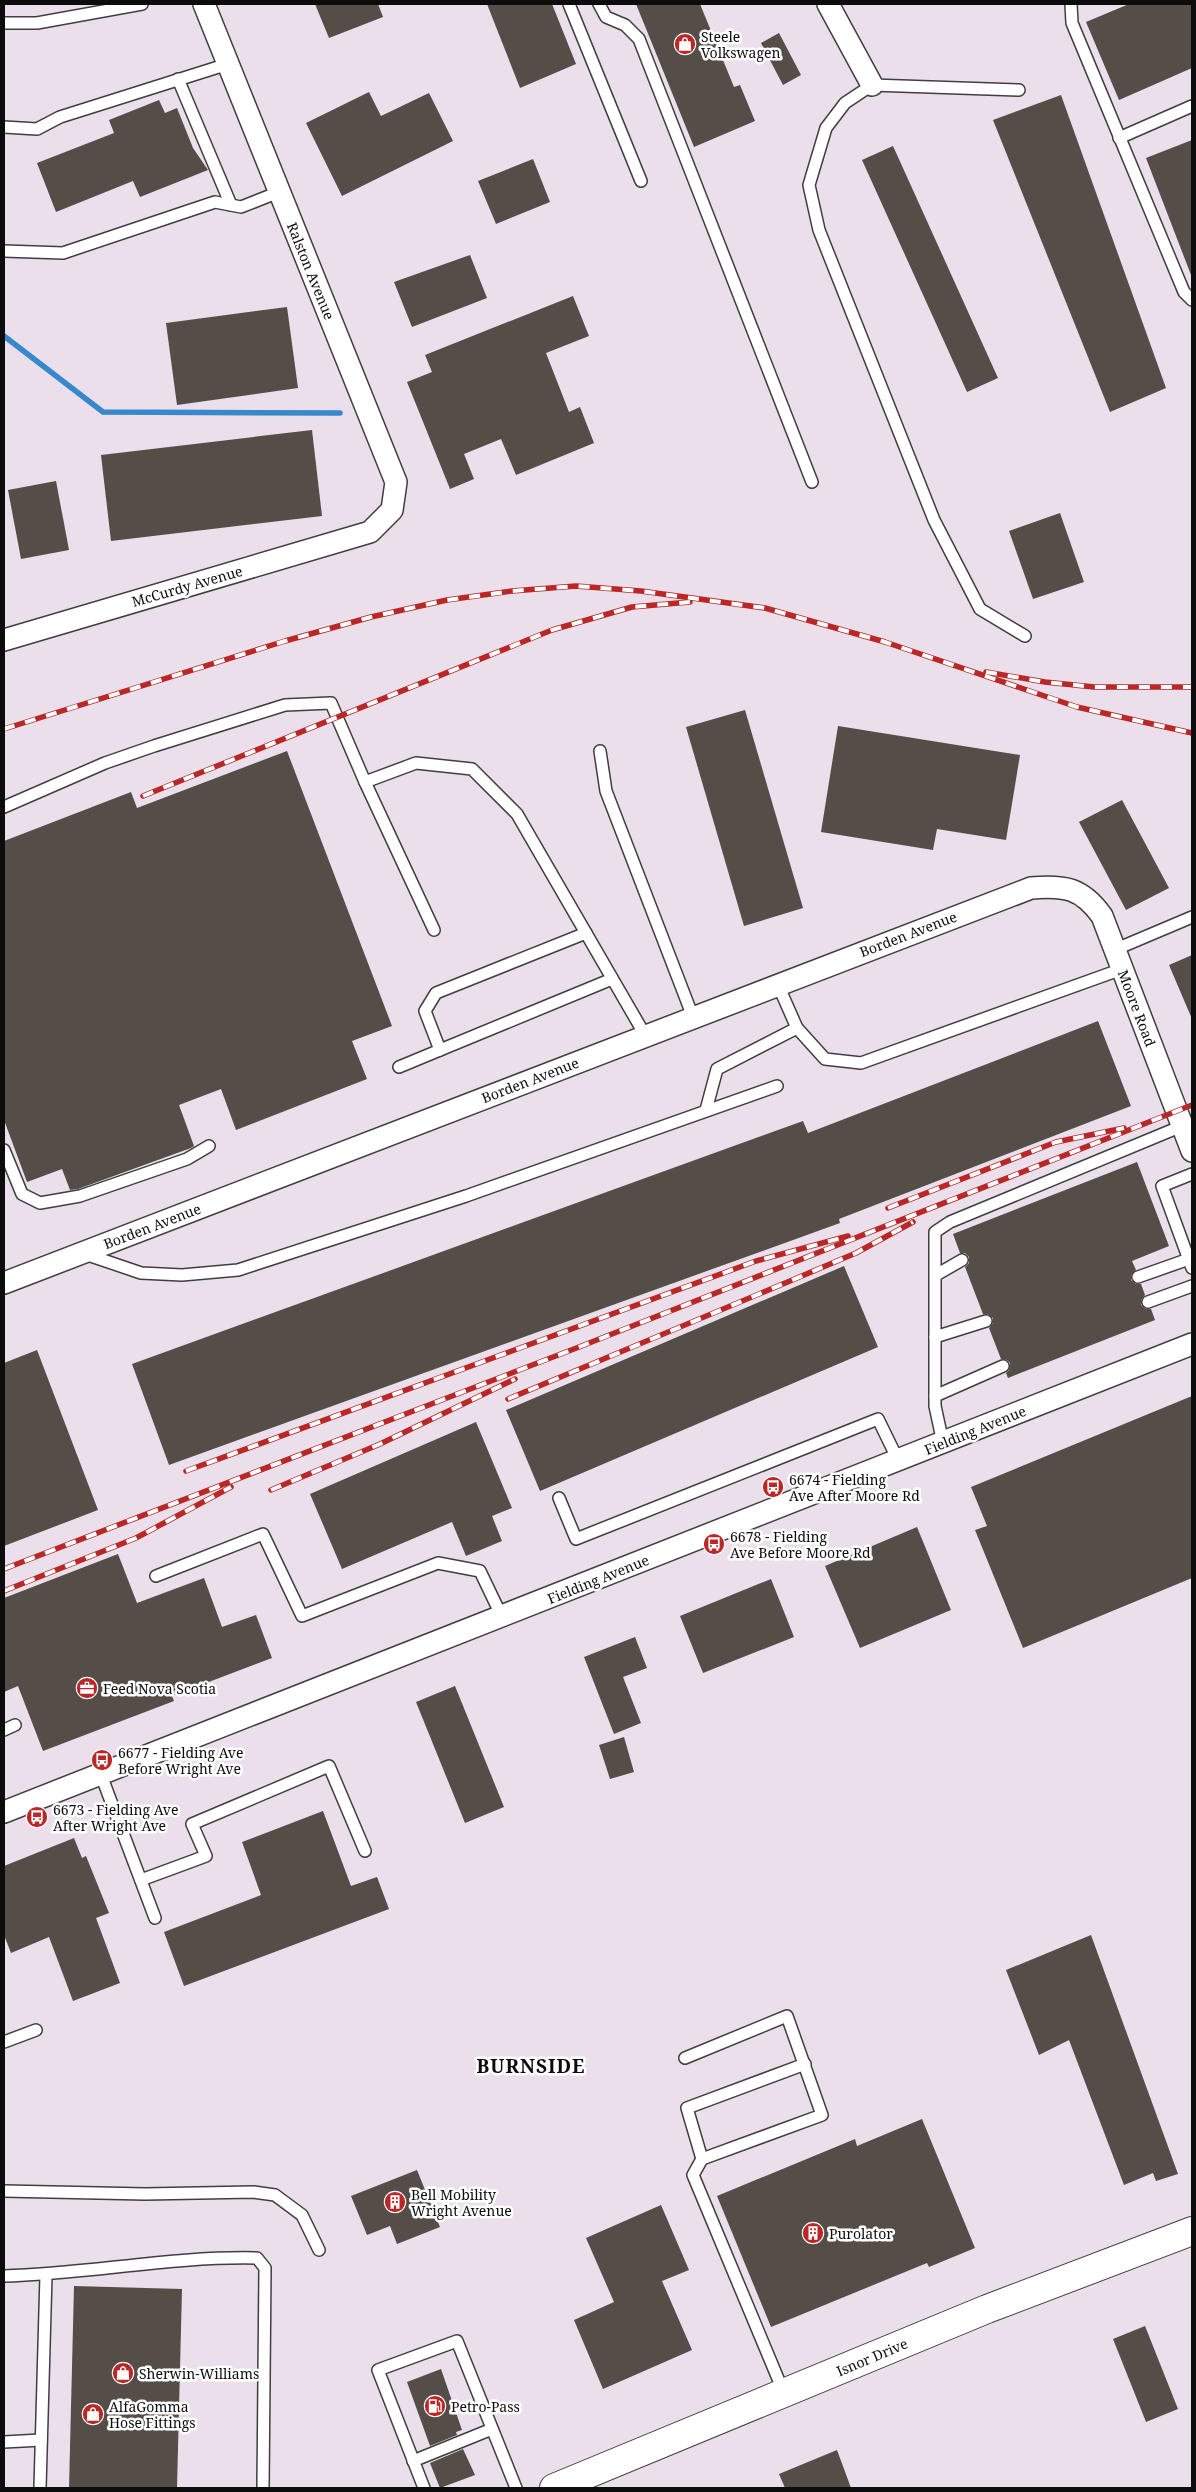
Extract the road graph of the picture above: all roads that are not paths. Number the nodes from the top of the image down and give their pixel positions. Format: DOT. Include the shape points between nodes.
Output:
graph roads {
  1 [pos="143,4"];
  2 [pos="204,4"];
  3 [pos="569,4"];
  4 [pos="598,4"];
  5 [pos="828,4"];
  6 [pos="1071,4"];
  7 [pos="4,23"];
  8 [pos="228,64"];
  9 [pos="178,79"];
  10 [pos="872,85"];
  11 [pos="1019,90"];
  12 [pos="1192,106"];
  13 [pos="4,127"];
  14 [pos="1119,138"];
  15 [pos="642,181"];
  16 [pos="279,192"];
  17 [pos="231,205"];
  18 [pos="4,251"];
  19 [pos="1192,300"];
  20 [pos="812,482"];
  21 [pos="370,532"];
  22 [pos="1025,636"];
  23 [pos="4,640"];
  24 [pos="600,751"];
  25 [pos="365,782"];
  26 [pos="4,807"];
  27 [pos="1059,886"];
  28 [pos="1192,918"];
  29 [pos="434,930"];
  30 [pos="586,934"];
  31 [pos="1118,959"];
  32 [pos="612,979"];
  33 [pos="778,985"];
  34 [pos="693,1017"];
  35 [pos="797,1028"];
  36 [pos="645,1035"];
  37 [pos="440,1050"];
  38 [pos="399,1067"];
  39 [pos="777,1086"];
  40 [pos="706,1110"];
  41 [pos="1182,1126"];
  42 [pos="208,1146"];
  43 [pos="4,1150"];
  44 [pos="1192,1151"];
  45 [pos="1192,1174"];
  46 [pos="82,1253"];
  47 [pos="962,1260"];
  48 [pos="1191,1264"];
  49 [pos="936,1275"];
  50 [pos="1138,1277"];
  51 [pos="4,1284"];
  52 [pos="1192,1286"];
  53 [pos="1148,1302"];
  54 [pos="986,1321"];
  55 [pos="935,1337"];
  56 [pos="1192,1344"];
  57 [pos="1003,1366"];
  58 [pos="935,1396"];
  59 [pos="943,1443"];
  60 [pos="898,1460"];
  61 [pos="559,1498"];
  62 [pos="156,1576"];
  63 [pos="502,1617"];
  64 [pos="15,1725"];
  65 [pos="4,1730"];
  66 [pos="101,1775"];
  67 [pos="4,1812"];
  68 [pos="365,1851"];
  69 [pos="141,1880"];
  70 [pos="155,1918"];
  71 [pos="36,2030"];
  72 [pos="4,2042"];
  73 [pos="685,2058"];
  74 [pos="805,2064"];
  75 [pos="702,2159"];
  76 [pos="4,2191"];
  77 [pos="1192,2232"];
  78 [pos="319,2250"];
  79 [pos="46,2275"];
  80 [pos="4,2276"];
  81 [pos="784,2393"];
  82 [pos="492,2429"];
  83 [pos="41,2440"];
  84 [pos="4,2442"];
  85 [pos="413,2461"];
  86 [pos="40,2488"];
  87 [pos="263,2488"];
  88 [pos="424,2488"];
  89 [pos="516,2488"];
  90 [pos="554,2488"];
  1 -- 7 [label="lane" via="37,24"];
  2 -- 8 [label="street, Ralston Avenue"];
  3 -- 15 [label="lane"];
  4 -- 20 [label="lane" via="606,17 625,25 639,39"];
  5 -- 10 [label="street"];
  6 -- 14 [label="lane" via="1072,24"];
  8 -- 9 [label="lane"];
  8 -- 16 [label="street, Ralston Avenue"];
  9 -- 13 [label="lane" via="60,117 37,129"];
  9 -- 17 [label="lane"];
  10 -- 11 [label="lane"];
  10 -- 22 [label="lane" via="845,103 826,128 809,185 819,230 938,529 980,610"];
  12 -- 14 [label="lane"];
  14 -- 19 [label="lane" via="1184,292"];
  16 -- 17 [label="lane" via="241,207"];
  16 -- 21 [label="street, Ralston Avenue" via="396,482 392,510"];
  17 -- 18 [label="lane" via="215,202 63,253"];
  21 -- 23 [label="street, McCurdy Avenue"];
  24 -- 34 [label="lane" via="606,791"];
  25 -- 26 [label="lane" via="331,703 285,705 105,763"];
  25 -- 29 [label="lane"];
  25 -- 30 [label="lane" via="416,763 472,769 517,814"];
  27 -- 31 [label="street, Moore Road" via="1091,901 1102,916"];
  27 -- 33 [label="street, Borden Avenue" via="1031,888 1001,898"];
  28 -- 31 [label="lane"];
  30 -- 32 [label="lane"];
  30 -- 37 [label="lane" via="436,993 425,1011"];
  31 -- 35 [label="lane" via="861,1064 825,1059"];
  31 -- 41 [label="street, Moore Road"];
  32 -- 36 [label="lane"];
  32 -- 37 [label="lane"];
  33 -- 34 [label="street, Borden Avenue"];
  33 -- 35 [label="lane"];
  34 -- 36 [label="street, Borden Avenue"];
  35 -- 40 [label="lane" via="717,1069"];
  36 -- 46 [label="street, Borden Avenue"];
  37 -- 38 [label="lane"];
  39 -- 40 [label="lane"];
  40 -- 46 [label="lane" via="466,1196 238,1270 182,1275 141,1273"];
  41 -- 44 [label="street, Moore Road"];
  41 -- 49 [label="lane" via="950,1222 935,1232"];
  42 -- 43 [label="lane" via="187,1159 80,1196 40,1203 22,1194"];
  45 -- 48 [label="lane" via="1162,1186"];
  46 -- 51 [label="street, Borden Avenue"];
  47 -- 49 [label="lane"];
  48 -- 50 [label="lane"];
  49 -- 55 [label="lane"];
  52 -- 53 [label="lane"];
  54 -- 55 [label="lane"];
  55 -- 58 [label="lane"];
  56 -- 59 [label="street, Fielding Avenue"];
  57 -- 58 [label="lane"];
  58 -- 59 [label="lane" via="934,1406"];
  59 -- 60 [label="street, Fielding Avenue"];
  60 -- 61 [label="lane" via="878,1419 576,1539"];
  60 -- 63 [label="street, Fielding Avenue"];
  62 -- 63 [label="lane" via="263,1534 302,1616 438,1563 480,1571"];
  63 -- 66 [label="street, Fielding Avenue"];
  64 -- 65 [label="lane"];
  66 -- 67 [label="street, Fielding Avenue"];
  66 -- 69 [label="lane"];
  68 -- 69 [label="lane" via="329,1766 192,1824 206,1856"];
  69 -- 70 [label="lane"];
  71 -- 72 [label="lane"];
  73 -- 74 [label="lane" via="787,2016"];
  74 -- 75 [label="lane" via="687,2108"];
  74 -- 75 [label="lane" via="822,2115"];
  75 -- 81 [label="lane" via="693,2175"];
  76 -- 78 [label="lane" via="253,2192 275,2195 302,2215"];
  77 -- 81 [label="street, Isnor Drive" via="987,2309"];
  79 -- 80 [label="lane"];
  79 -- 83 [label="lane"];
  79 -- 87 [label="lane" via="216,2257 257,2258 265,2268"];
  81 -- 90 [label="street, Isnor Drive"];
  82 -- 85 [label="lane"];
  82 -- 85 [label="lane" via="457,2341 378,2370"];
  82 -- 89 [label="lane"];
  83 -- 84 [label="lane"];
  83 -- 86 [label="lane"];
  85 -- 88 [label="lane"];
}
